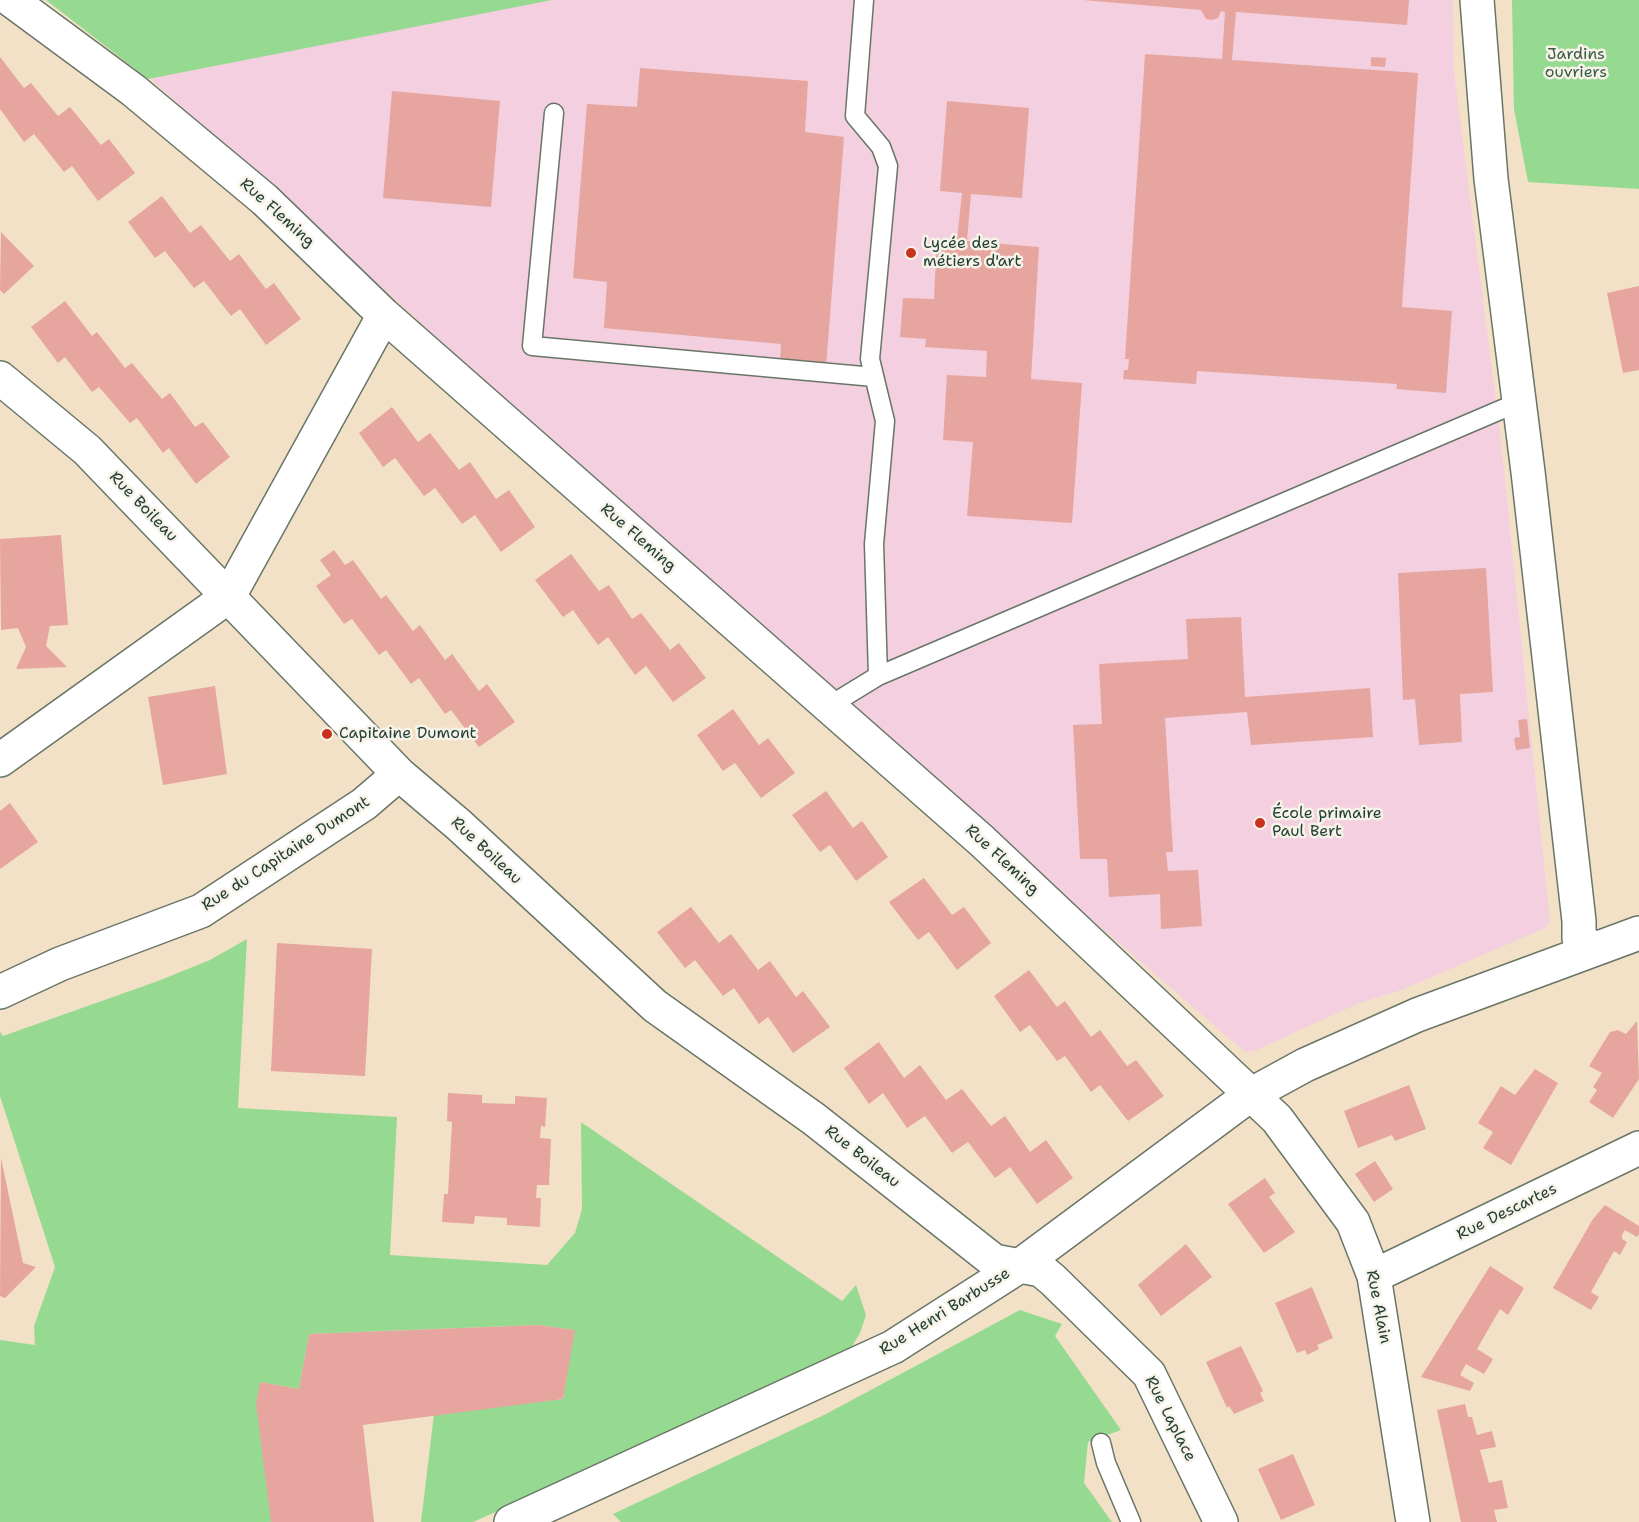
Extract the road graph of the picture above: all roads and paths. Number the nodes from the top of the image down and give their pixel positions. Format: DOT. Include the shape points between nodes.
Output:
graph roads {
  1 [pos="11,0"];
  2 [pos="864,0"];
  3 [pos="1477,0"];
  4 [pos="554,113"];
  5 [pos="384,315"];
  6 [pos="874,377"];
  7 [pos="0,378"];
  8 [pos="1520,402"];
  9 [pos="229,596"];
  10 [pos="878,676"];
  11 [pos="829,706"];
  12 [pos="0,760"];
  13 [pos="399,774"];
  14 [pos="1639,933"];
  15 [pos="1593,949"];
  16 [pos="0,992"];
  17 [pos="1250,1095"];
  18 [pos="1639,1148"];
  19 [pos="1018,1267"];
  20 [pos="1374,1276"];
  21 [pos="1101,1443"];
  22 [pos="511,1522"];
  23 [pos="1131,1522"];
  24 [pos="1221,1522"];
  25 [pos="1413,1522"];
  1 -- 5 [label="street, Rue Fleming" via="133,90 223,165 293,226"];
  2 -- 6 [label="lane" via="855,116 881,147 888,166 870,359"];
  3 -- 8 [label="street" via="1491,179"];
  4 -- 6 [label="lane" via="532,346"];
  5 -- 9 [label="street"];
  5 -- 11 [label="street, Rue Fleming"];
  6 -- 10 [label="lane" via="885,421 874,544"];
  7 -- 9 [label="street, Rue Boileau" via="87,450"];
  8 -- 10 [label="lane"];
  8 -- 15 [label="street" via="1579,938"];
  9 -- 12 [label="street"];
  9 -- 13 [label="street, Rue Boileau"];
  10 -- 11 [label="lane"];
  11 -- 17 [label="street, Rue Fleming" via="982,841"];
  13 -- 16 [label="street, Rue du Capitaine Dumont" via="364,804 201,911 60,964"];
  13 -- 19 [label="street, Rue Boileau" via="655,1006 814,1119 994,1262"];
  14 -- 15 [label="street, Rue Henri Barbusse"];
  15 -- 17 [label="street, Rue Henri Barbusse" via="1337,1049"];
  17 -- 19 [label="street, Rue Henri Barbusse"];
  17 -- 20 [label="street, Rue Alain" via="1277,1119 1353,1222"];
  18 -- 20 [label="street, Rue Descartes"];
  19 -- 22 [label="street, Rue Henri Barbusse" via="893,1347"];
  19 -- 24 [label="street, Rue Laplace" via="1041,1270 1149,1374"];
  20 -- 25 [label="street, Rue Alain"];
  21 -- 23 [label="lane"];
}
